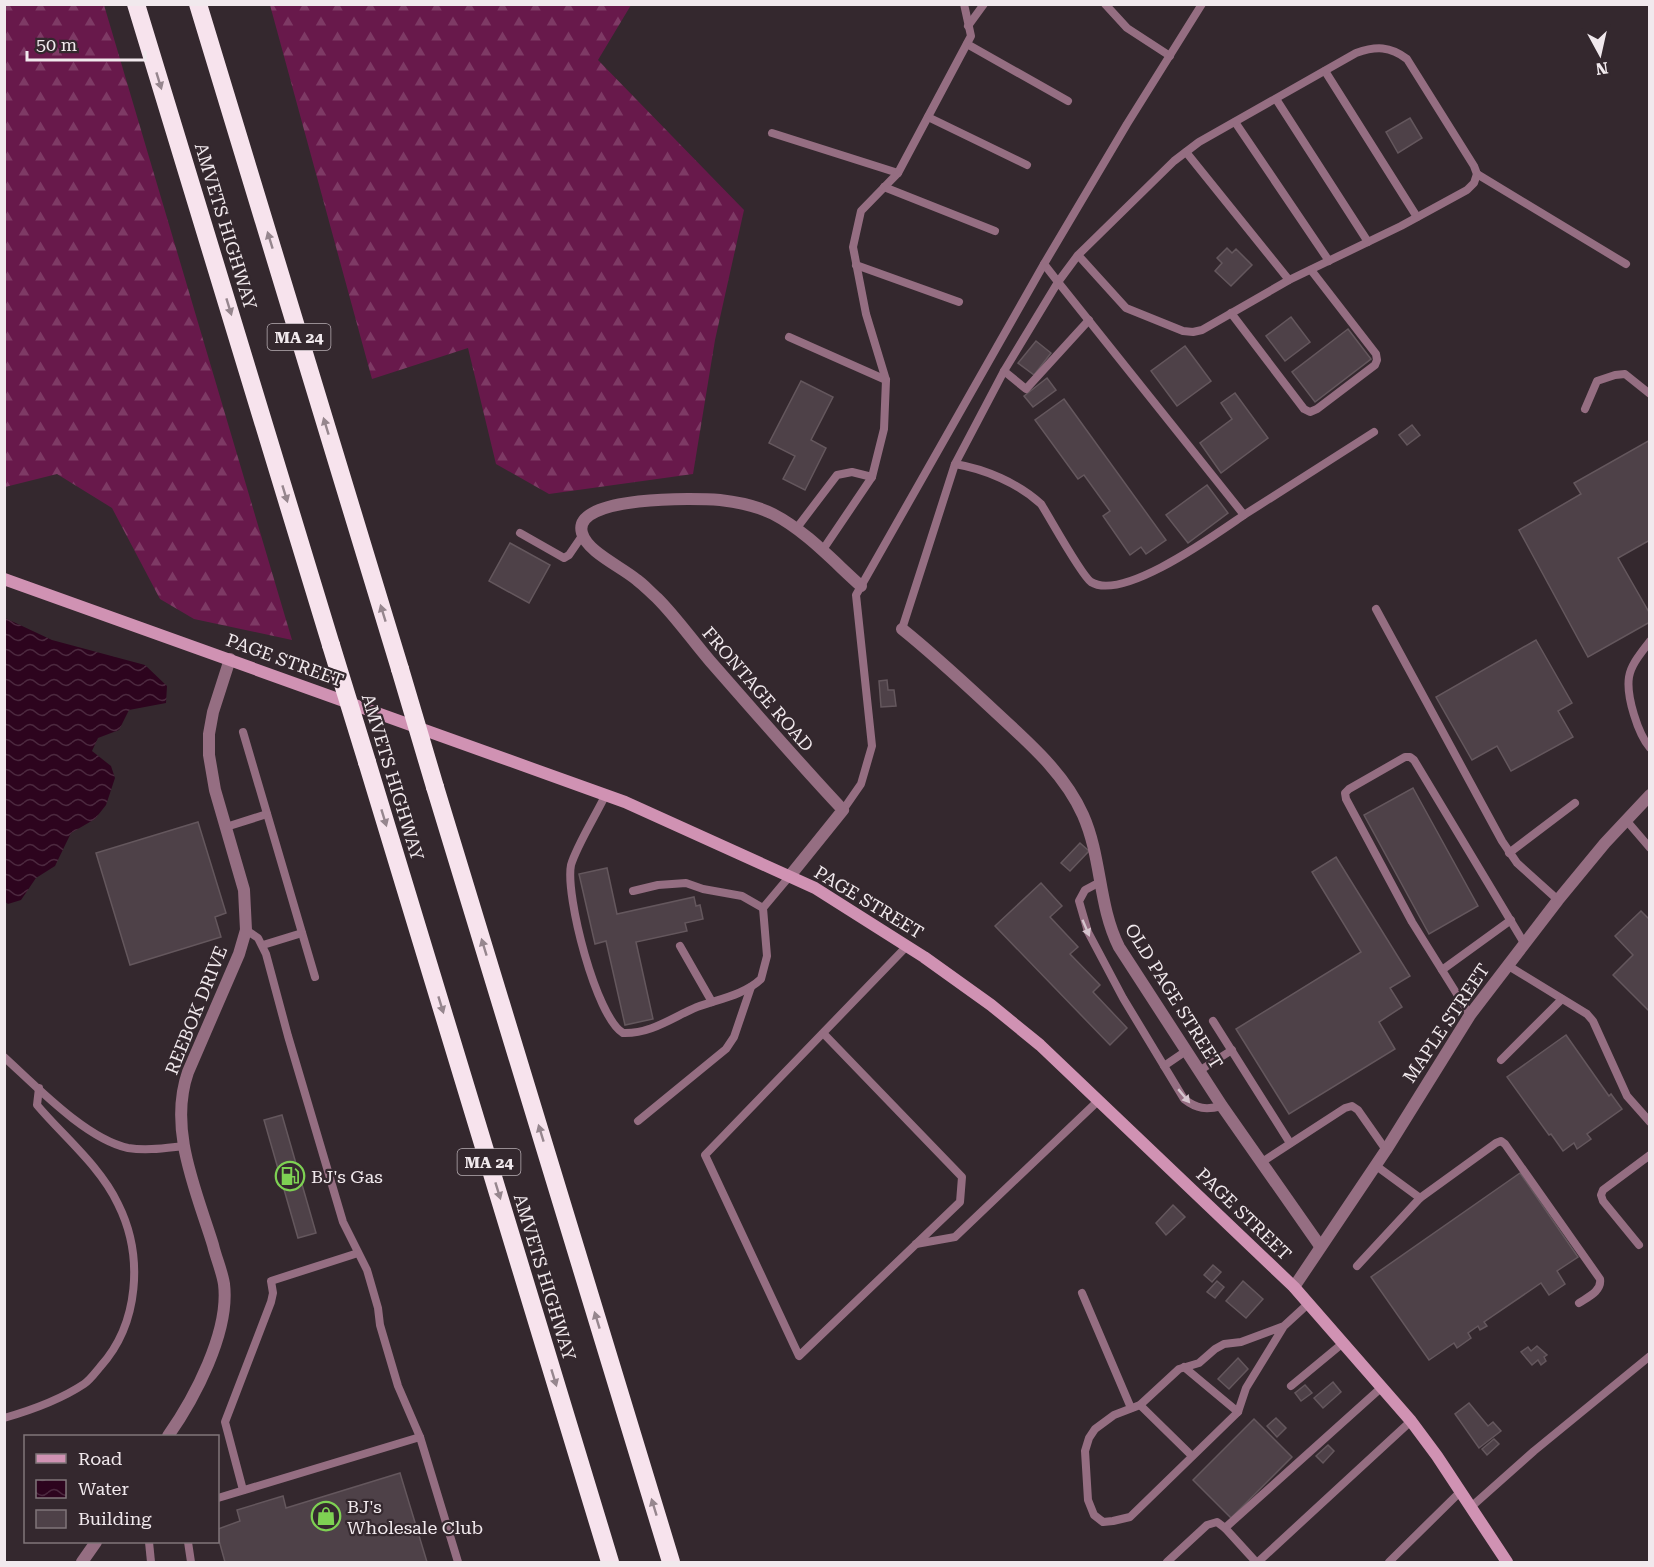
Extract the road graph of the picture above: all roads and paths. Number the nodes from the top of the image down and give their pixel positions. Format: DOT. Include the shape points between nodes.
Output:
graph roads {
  1 [pos="136,4"];
  2 [pos="198,4"];
  3 [pos="964,4"];
  4 [pos="984,4"];
  5 [pos="1105,4"];
  6 [pos="1202,4"];
  7 [pos="968,26"];
  8 [pos="967,44"];
  9 [pos="1170,56"];
  10 [pos="1325,70"];
  11 [pos="1276,99"];
  12 [pos="1068,101"];
  13 [pos="928,117"];
  14 [pos="1234,122"];
  15 [pos="772,133"];
  16 [pos="1186,152"];
  17 [pos="1028,165"];
  18 [pos="898,173"];
  19 [pos="1477,174"];
  20 [pos="884,187"];
  21 [pos="1417,217"];
  22 [pos="995,231"];
  23 [pos="1368,242"];
  24 [pos="1078,255"];
  25 [pos="1329,261"];
  26 [pos="1044,264"];
  27 [pos="1626,264"];
  28 [pos="856,265"];
  29 [pos="1311,270"];
  30 [pos="1289,280"];
  31 [pos="1058,282"];
  32 [pos="959,302"];
  33 [pos="1231,313"];
  34 [pos="1089,321"];
  35 [pos="789,337"];
  36 [pos="1004,371"];
  37 [pos="886,380"];
  38 [pos="1650,394"];
  39 [pos="1585,409"];
  40 [pos="1374,432"];
  41 [pos="955,464"];
  42 [pos="872,477"];
  43 [pos="1244,515"];
  44 [pos="796,529"];
  45 [pos="520,533"];
  46 [pos="582,536"];
  47 [pos="822,551"];
  48 [pos="4,579"];
  49 [pos="861,586"];
  50 [pos="1376,609"];
  51 [pos="902,629"];
  52 [pos="1650,641"];
  53 [pos="230,659"];
  54 [pos="243,732"];
  55 [pos="1650,748"];
  56 [pos="606,794"];
  57 [pos="1650,795"];
  58 [pos="1575,803"];
  59 [pos="843,810"];
  60 [pos="267,814"];
  61 [pos="1626,820"];
  62 [pos="226,827"];
  63 [pos="1650,849"];
  64 [pos="1509,853"];
  65 [pos="789,877"];
  66 [pos="1100,882"];
  67 [pos="633,891"];
  68 [pos="1558,900"];
  69 [pos="763,908"];
  70 [pos="1511,920"];
  71 [pos="246,930"];
  72 [pos="302,933"];
  73 [pos="1524,943"];
  74 [pos="263,945"];
  75 [pos="680,946"];
  76 [pos="907,946"];
  77 [pos="1507,965"];
  78 [pos="1442,970"];
  79 [pos="315,977"];
  80 [pos="751,987"];
  81 [pos="1562,999"];
  82 [pos="711,1002"];
  83 [pos="1470,1016"];
  84 [pos="1213,1021"];
  85 [pos="823,1033"];
  86 [pos="1232,1050"];
  87 [pos="1186,1051"];
  88 [pos="4,1057"];
  89 [pos="1501,1060"];
  90 [pos="1164,1066"];
  91 [pos="1199,1071"];
  92 [pos="39,1088"];
  93 [pos="1099,1100"];
  94 [pos="1222,1106"];
  95 [pos="638,1121"];
  96 [pos="1650,1122"];
  97 [pos="1290,1143"];
  98 [pos="184,1146"];
  99 [pos="1386,1150"];
  100 [pos="1650,1155"];
  101 [pos="1262,1162"];
  102 [pos="1375,1165"];
  103 [pos="1420,1198"];
  104 [pos="916,1244"];
  105 [pos="1639,1245"];
  106 [pos="1320,1246"];
  107 [pos="358,1253"];
  108 [pos="1357,1266"];
  109 [pos="1294,1287"];
  110 [pos="1082,1293"];
  111 [pos="1309,1303"];
  112 [pos="1579,1304"];
  113 [pos="1284,1326"];
  114 [pos="1343,1343"];
  115 [pos="1650,1356"];
  116 [pos="1184,1367"];
  117 [pos="1292,1386"];
  118 [pos="1382,1388"];
  119 [pos="1135,1406"];
  120 [pos="1238,1412"];
  121 [pos="4,1418"];
  122 [pos="1411,1421"];
  123 [pos="169,1435"];
  124 [pos="420,1437"];
  125 [pos="1192,1456"];
  126 [pos="243,1490"];
  127 [pos="1460,1492"];
  128 [pos="219,1498"];
  129 [pos="1471,1507"];
  130 [pos="1226,1528"];
  131 [pos="95,1543"];
  132 [pos="149,1543"];
  133 [pos="188,1543"];
  134 [pos="82,1563"];
  135 [pos="151,1563"];
  136 [pos="191,1563"];
  137 [pos="458,1563"];
  138 [pos="610,1563"];
  139 [pos="671,1563"];
  140 [pos="1167,1563"];
  141 [pos="1257,1563"];
  142 [pos="1389,1563"];
  143 [pos="1507,1563"];
  1 -- 138 [label="highway, AMVETS HIGHWAY / MA 24, one-way, bridge"];
  139 -- 2 [label="highway, AMVETS HIGHWAY / MA 24, one-way, bridge"];
  3 -- 7 [label="lane"];
  4 -- 7 [label="lane"];
  5 -- 9 [label="lane" via="1127,28"];
  6 -- 9 [label="lane"];
  7 -- 8 [label="lane" via="971,36"];
  8 -- 12 [label="lane"];
  8 -- 13 [label="lane"];
  9 -- 26 [label="lane"];
  10 -- 11 [label="lane"];
  10 -- 19 [label="lane" via="1367,49 1397,51 1414,68"];
  10 -- 21 [label="lane"];
  11 -- 14 [label="lane"];
  11 -- 23 [label="lane"];
  13 -- 17 [label="lane"];
  13 -- 18 [label="lane"];
  14 -- 16 [label="lane"];
  14 -- 25 [label="lane"];
  15 -- 18 [label="lane"];
  16 -- 24 [label="lane"];
  16 -- 30 [label="lane"];
  18 -- 20 [label="lane"];
  19 -- 21 [label="lane" via="1467,190"];
  19 -- 27 [label="lane"];
  20 -- 22 [label="lane"];
  20 -- 28 [label="lane" via="861,211 853,247"];
  21 -- 23 [label="lane"];
  23 -- 25 [label="lane"];
  24 -- 31 [label="lane"];
  24 -- 33 [label="lane" via="1126,308 1183,331 1202,330"];
  25 -- 29 [label="lane"];
  26 -- 31 [label="lane"];
  26 -- 49 [label="lane"];
  28 -- 32 [label="lane"];
  28 -- 37 [label="lane"];
  29 -- 30 [label="lane"];
  29 -- 33 [label="lane" via="1377,360 1317,409 1304,409"];
  30 -- 33 [label="lane"];
  31 -- 34 [label="lane"];
  31 -- 36 [label="lane"];
  34 -- 36 [label="lane" via="1026,389"];
  34 -- 43 [label="lane"];
  35 -- 37 [label="lane"];
  36 -- 41 [label="lane"];
  37 -- 42 [label="lane" via="884,429"];
  38 -- 39 [label="lane" via="1625,374 1615,375 1597,381"];
  40 -- 43 [label="lane"];
  41 -- 43 [label="lane" via="972,467 1032,495 1087,578 1101,586 1120,585 1171,563"];
  41 -- 51 [label="lane"];
  42 -- 44 [label="lane" via="852,472 837,475"];
  42 -- 47 [label="lane"];
  44 -- 46 [label="street" via="751,506 689,498 604,508 586,518"];
  44 -- 47 [label="street"];
  45 -- 46 [label="lane" via="564,558"];
  46 -- 59 [label="street, FRONTAGE ROAD" via="592,549 637,579 664,606"];
  47 -- 49 [label="street"];
  48 -- 53 [label="main road, PAGE STREET"];
  49 -- 59 [label="lane" via="856,595 872,746 861,784"];
  50 -- 64 [label="lane"];
  51 -- 66 [label="street, OLD PAGE STREET" via="1033,748 1066,786 1083,816"];
  52 -- 55 [label="lane" via="1632,668 1629,687 1637,728"];
  53 -- 56 [label="main road, PAGE STREET"];
  53 -- 62 [label="street, REEBOK DRIVE" via="213,712 209,744 212,778"];
  54 -- 60 [label="lane"];
  56 -- 65 [label="main road, PAGE STREET"];
  56 -- 82 [label="lane" via="572,862 570,882 595,988 623,1034 668,1023"];
  57 -- 61 [label="street, MAPLE STREET"];
  58 -- 64 [label="lane"];
  59 -- 65 [label="street"];
  60 -- 62 [label="lane"];
  60 -- 72 [label="lane"];
  61 -- 63 [label="lane"];
  61 -- 68 [label="street, MAPLE STREET"];
  62 -- 71 [label="street, REEBOK DRIVE" via="244,891"];
  64 -- 68 [label="lane"];
  65 -- 69 [label="lane"];
  65 -- 76 [label="main road, PAGE STREET" via="815,888"];
  66 -- 87 [label="street, OLD PAGE STREET" via="1106,914 1119,947"];
  66 -- 90 [label="lane, one-way" via="1085,890 1079,902 1083,921"];
  67 -- 69 [label="lane" via="686,883 742,896"];
  68 -- 73 [label="street, MAPLE STREET"];
  69 -- 80 [label="lane" via="766,965 761,979"];
  70 -- 73 [label="lane"];
  70 -- 78 [label="lane"];
  70 -- 78 [label="lane" via="1414,760 1404,757 1349,789 1346,799"];
  71 -- 74 [label="lane"];
  71 -- 98 [label="street, REEBOK DRIVE" via="185,1082 181,1108"];
  72 -- 74 [label="lane"];
  72 -- 79 [label="lane"];
  73 -- 77 [label="street, MAPLE STREET"];
  74 -- 107 [label="lane" via="343,1222"];
  75 -- 82 [label="lane"];
  76 -- 85 [label="lane"];
  76 -- 93 [label="main road, PAGE STREET" via="991,1005"];
  77 -- 81 [label="lane"];
  77 -- 83 [label="street, MAPLE STREET"];
  78 -- 83 [label="lane"];
  80 -- 82 [label="lane"];
  80 -- 95 [label="lane" via="726,1049"];
  81 -- 89 [label="lane"];
  81 -- 96 [label="lane" via="1593,1021 1628,1096"];
  83 -- 99 [label="street, MAPLE STREET"];
  84 -- 86 [label="lane"];
  85 -- 104 [label="lane" via="962,1178 960,1202"];
  85 -- 104 [label="lane" via="705,1155 799,1356"];
  86 -- 91 [label="lane"];
  86 -- 97 [label="lane"];
  87 -- 90 [label="lane"];
  87 -- 91 [label="street, OLD PAGE STREET"];
  88 -- 92 [label="lane"];
  90 -- 94 [label="lane, one-way" via="1184,1099 1194,1107"];
  91 -- 94 [label="street, OLD PAGE STREET"];
  92 -- 98 [label="lane" via="60,1108 119,1145 148,1150"];
  92 -- 121 [label="lane" via="37,1105 101,1177 119,1205 133,1249 134,1290 126,1327 112,1354 86,1383 54,1401"];
  93 -- 104 [label="lane" via="955,1237"];
  93 -- 109 [label="main road, PAGE STREET"];
  94 -- 101 [label="street, OLD PAGE STREET"];
  97 -- 99 [label="lane" via="1352,1106"];
  97 -- 101 [label="lane"];
  98 -- 123 [label="street, REEBOK DRIVE" via="221,1274 224,1306 203,1375"];
  99 -- 102 [label="street, MAPLE STREET"];
  100 -- 105 [label="lane" via="1601,1195"];
  101 -- 106 [label="street, OLD PAGE STREET"];
  102 -- 103 [label="lane"];
  102 -- 106 [label="street, MAPLE STREET"];
  103 -- 108 [label="lane"];
  103 -- 112 [label="lane" via="1496,1143 1505,1144 1600,1279 1599,1289"];
  106 -- 109 [label="street, MAPLE STREET"];
  107 -- 124 [label="lane" via="367,1270 398,1386"];
  107 -- 126 [label="lane" via="271,1281 271,1302 225,1422"];
  109 -- 111 [label="main road, PAGE STREET"];
  110 -- 119 [label="lane"];
  111 -- 113 [label="lane"];
  111 -- 114 [label="main road, PAGE STREET"];
  113 -- 116 [label="lane" via="1224,1344 1199,1363"];
  113 -- 120 [label="lane" via="1246,1388"];
  114 -- 117 [label="lane"];
  114 -- 118 [label="main road, PAGE STREET"];
  115 -- 129 [label="lane"];
  116 -- 119 [label="lane"];
  116 -- 120 [label="lane"];
  118 -- 122 [label="main road, PAGE STREET"];
  118 -- 130 [label="lane"];
  119 -- 125 [label="lane"];
  119 -- 125 [label="lane" via="1104,1422 1089,1438 1085,1451 1086,1482 1094,1515 1103,1521 1130,1517"];
  120 -- 125 [label="lane"];
  122 -- 127 [label="main road, PAGE STREET"];
  122 -- 141 [label="lane"];
  124 -- 126 [label="lane"];
  124 -- 137 [label="lane"];
  126 -- 128 [label="lane"];
  127 -- 129 [label="main road, PAGE STREET"];
  127 -- 142 [label="lane"];
  129 -- 143 [label="main road, PAGE STREET"];
  130 -- 140 [label="lane" via="1217,1522 1207,1525"];
  130 -- 141 [label="lane"];
  131 -- 134 [label="street"];
  132 -- 135 [label="lane"];
  133 -- 136 [label="lane"];
}
